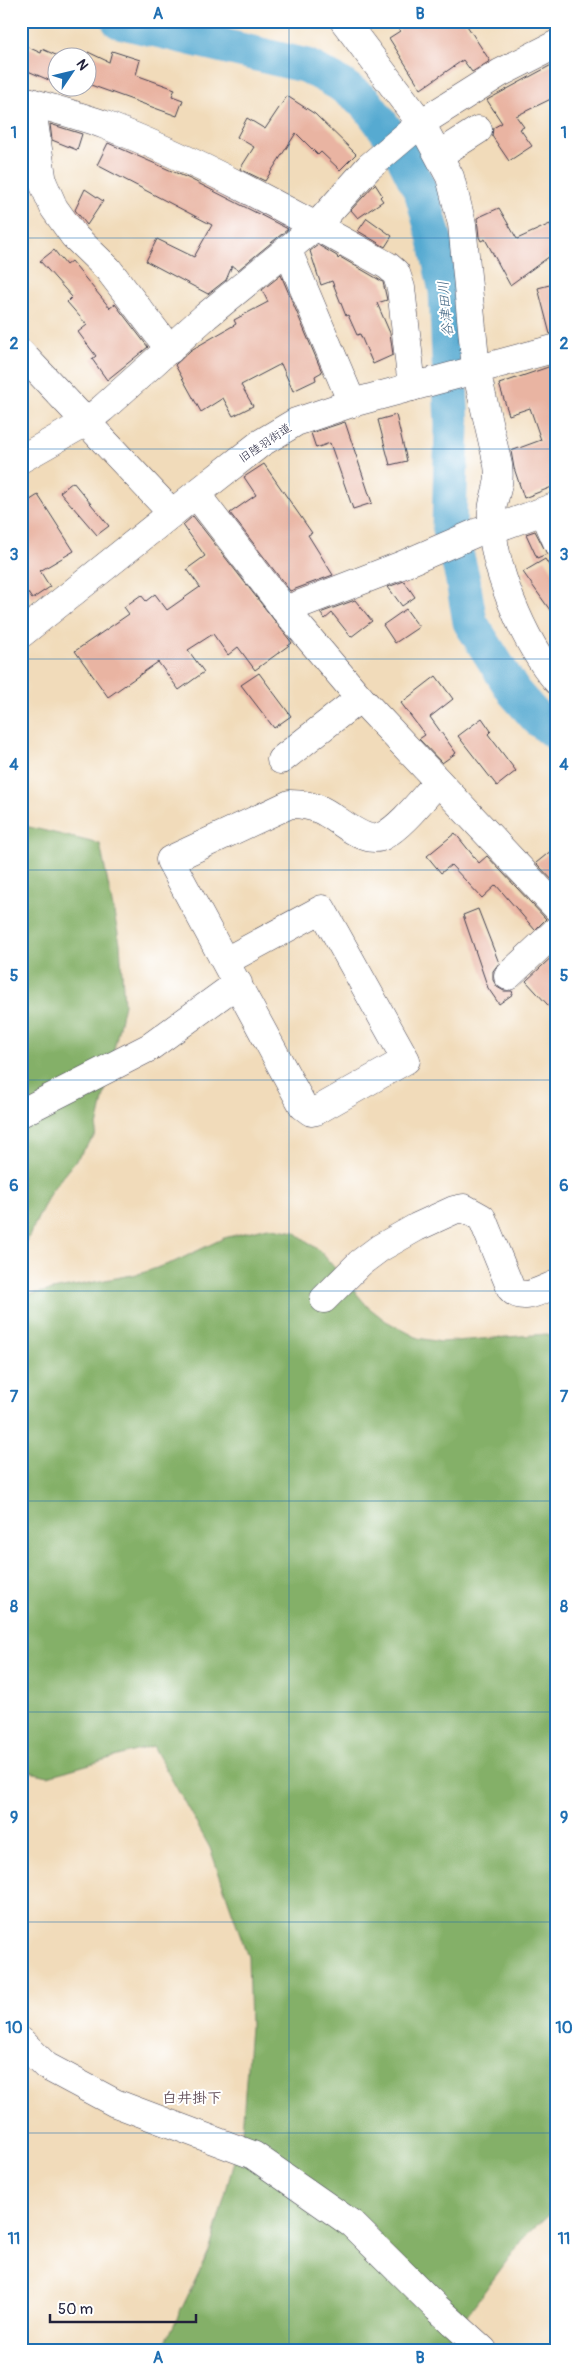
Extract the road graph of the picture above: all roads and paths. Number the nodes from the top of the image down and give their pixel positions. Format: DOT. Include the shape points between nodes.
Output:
graph roads {
  1 [pos="344,21"];
  2 [pos="557,44"];
  3 [pos="26,100"];
  4 [pos="421,123"];
  5 [pos="478,130"];
  6 [pos="439,155"];
  7 [pos="316,226"];
  8 [pos="288,251"];
  9 [pos="557,348"];
  10 [pos="170,350"];
  11 [pos="21,353"];
  12 [pos="471,371"];
  13 [pos="416,386"];
  14 [pos="352,403"];
  15 [pos="86,422"];
  16 [pos="21,459"];
  17 [pos="196,494"];
  18 [pos="550,509"];
  19 [pos="172,514"];
  20 [pos="486,530"];
  21 [pos="557,542"];
  22 [pos="285,610"];
  23 [pos="25,621"];
  24 [pos="557,681"];
  25 [pos="360,698"];
  26 [pos="281,760"];
  27 [pos="438,782"];
  28 [pos="557,908"];
  29 [pos="557,930"];
  30 [pos="232,972"];
  31 [pos="508,976"];
  32 [pos="21,1113"];
  33 [pos="557,1284"];
  34 [pos="324,1299"];
  35 [pos="21,2040"];
  36 [pos="483,2350"];
  1 -- 4 [label="street"];
  2 -- 4 [label="street" via="500,73"];
  3 -- 7 [label="street" via="132,137"];
  3 -- 10 [label="street" via="43,183 54,208 74,236 108,269"];
  4 -- 6 [label="street"];
  4 -- 7 [label="street" via="369,167"];
  5 -- 6 [label="street"];
  6 -- 12 [label="street" via="450,177 462,224"];
  7 -- 8 [label="street"];
  7 -- 13 [label="street" via="396,273"];
  8 -- 10 [label="street" via="206,316"];
  8 -- 14 [label="street"];
  9 -- 12 [label="street, 旧陸羽街道"];
  10 -- 15 [label="street"];
  11 -- 15 [label="street"];
  12 -- 13 [label="street, 旧陸羽街道"];
  12 -- 20 [label="street" via="500,480"];
  13 -- 14 [label="street, 旧陸羽街道"];
  14 -- 17 [label="street, 旧陸羽街道" via="296,422 261,443"];
  15 -- 16 [label="street"];
  15 -- 19 [label="street"];
  17 -- 19 [label="street, 旧陸羽街道"];
  17 -- 22 [label="street"];
  18 -- 20 [label="street"];
  18 -- 21 [label="street"];
  19 -- 23 [label="street, 旧陸羽街道"];
  20 -- 22 [label="street"];
  20 -- 24 [label="street" via="529,640"];
  22 -- 25 [label="street"];
  25 -- 26 [label="street"];
  25 -- 27 [label="street"];
  27 -- 28 [label="street"];
  27 -- 30 [label="street" via="394,827 374,839 363,836 322,810 306,804 290,804 170,860"];
  29 -- 31 [label="street"];
  30 -- 30 [label="street" via="303,1106 310,1112 406,1060 322,910"];
  30 -- 32 [label="street" via="150,1048"];
  33 -- 34 [label="street" via="524,1296 516,1294 482,1218 464,1208 417,1227 380,1248"];
  35 -- 36 [label="street" via="46,2066 115,2103 253,2156 352,2224"];
}
